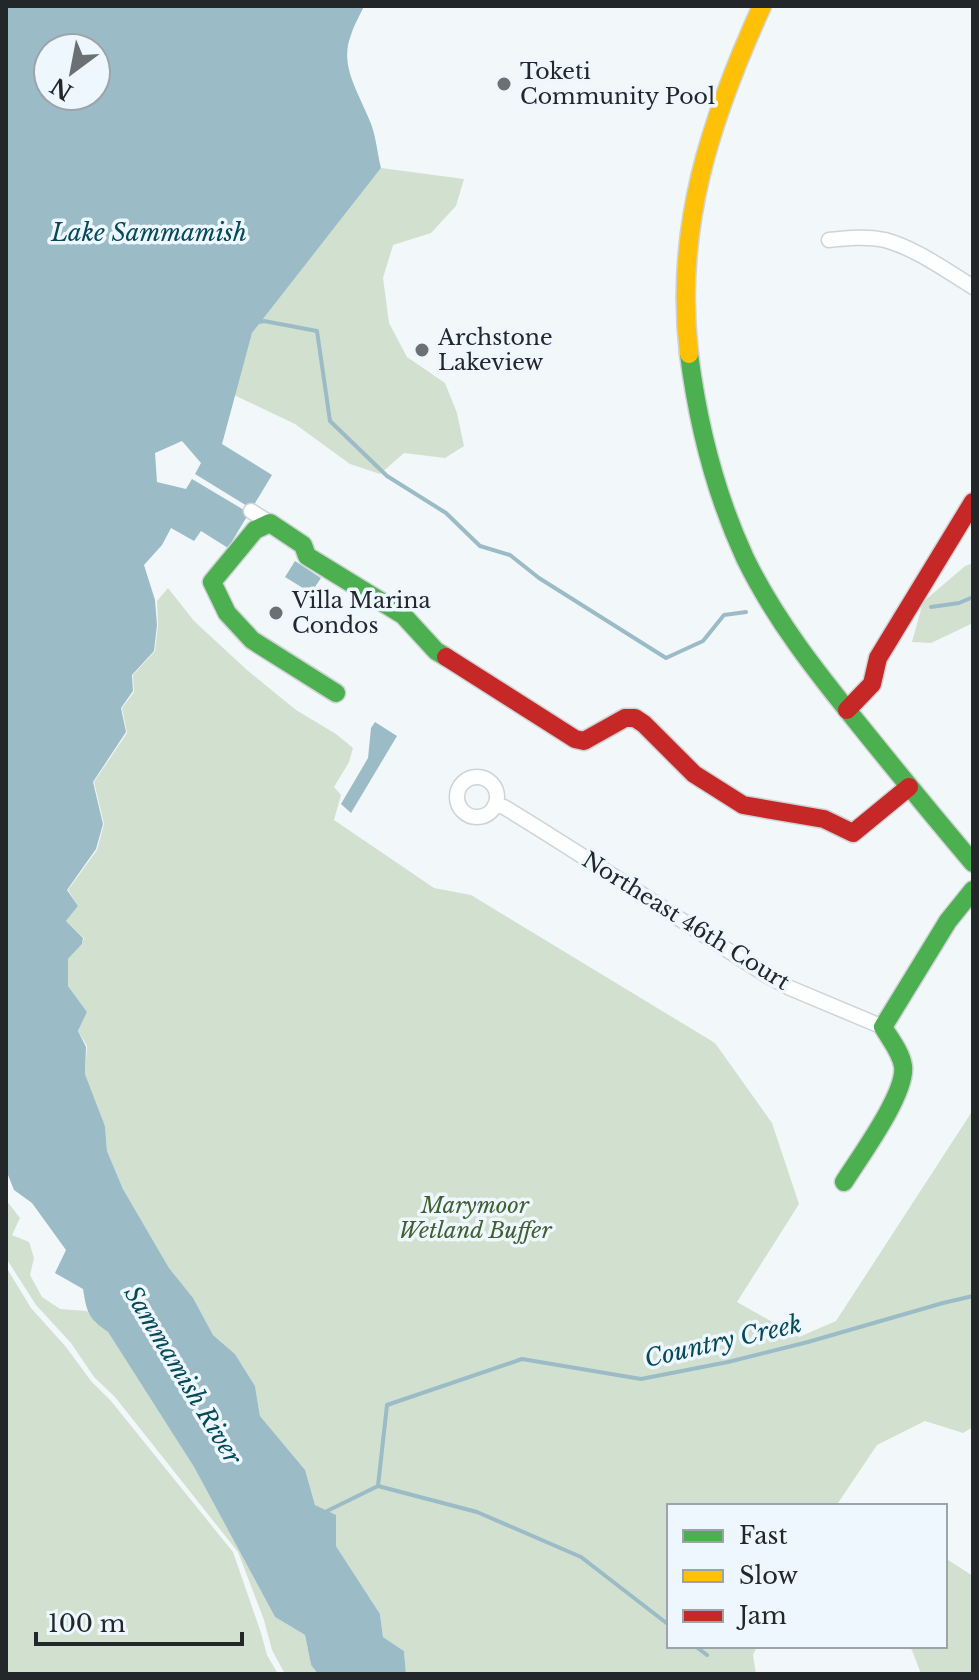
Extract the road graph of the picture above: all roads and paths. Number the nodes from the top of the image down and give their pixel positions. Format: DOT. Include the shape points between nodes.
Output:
graph roads {
  1 [pos="762,6"];
  2 [pos="829,240"];
  3 [pos="973,287"];
  4 [pos="973,502"];
  5 [pos="251,511"];
  6 [pos="270,523"];
  7 [pos="336,693"];
  8 [pos="847,710"];
  9 [pos="909,787"];
  10 [pos="495,805"];
  11 [pos="973,863"];
  12 [pos="973,890"];
  13 [pos="883,1027"];
  14 [pos="844,1182"];
  1 -- 8 [label="street" via="741,51 700,175 687,261 689,353 698,417 733,529 770,605"];
  2 -- 3 [label="street" via="885,240"];
  4 -- 8 [label="street" via="878,658 872,684"];
  5 -- 6 [label="street"];
  6 -- 7 [label="street" via="255,530 212,582 227,613 252,640"];
  6 -- 9 [label="street" via="303,545 307,556 403,615 436,651 575,739 584,741 625,718 635,718 694,774 743,805 824,819 853,833"];
  8 -- 9 [label="street"];
  9 -- 11 [label="street"];
  10 -- 13 [label="street, Northeast 46th Court" via="569,846 768,976"];
  12 -- 13 [label="street"];
  13 -- 14 [label="street" via="904,1075"];
}
